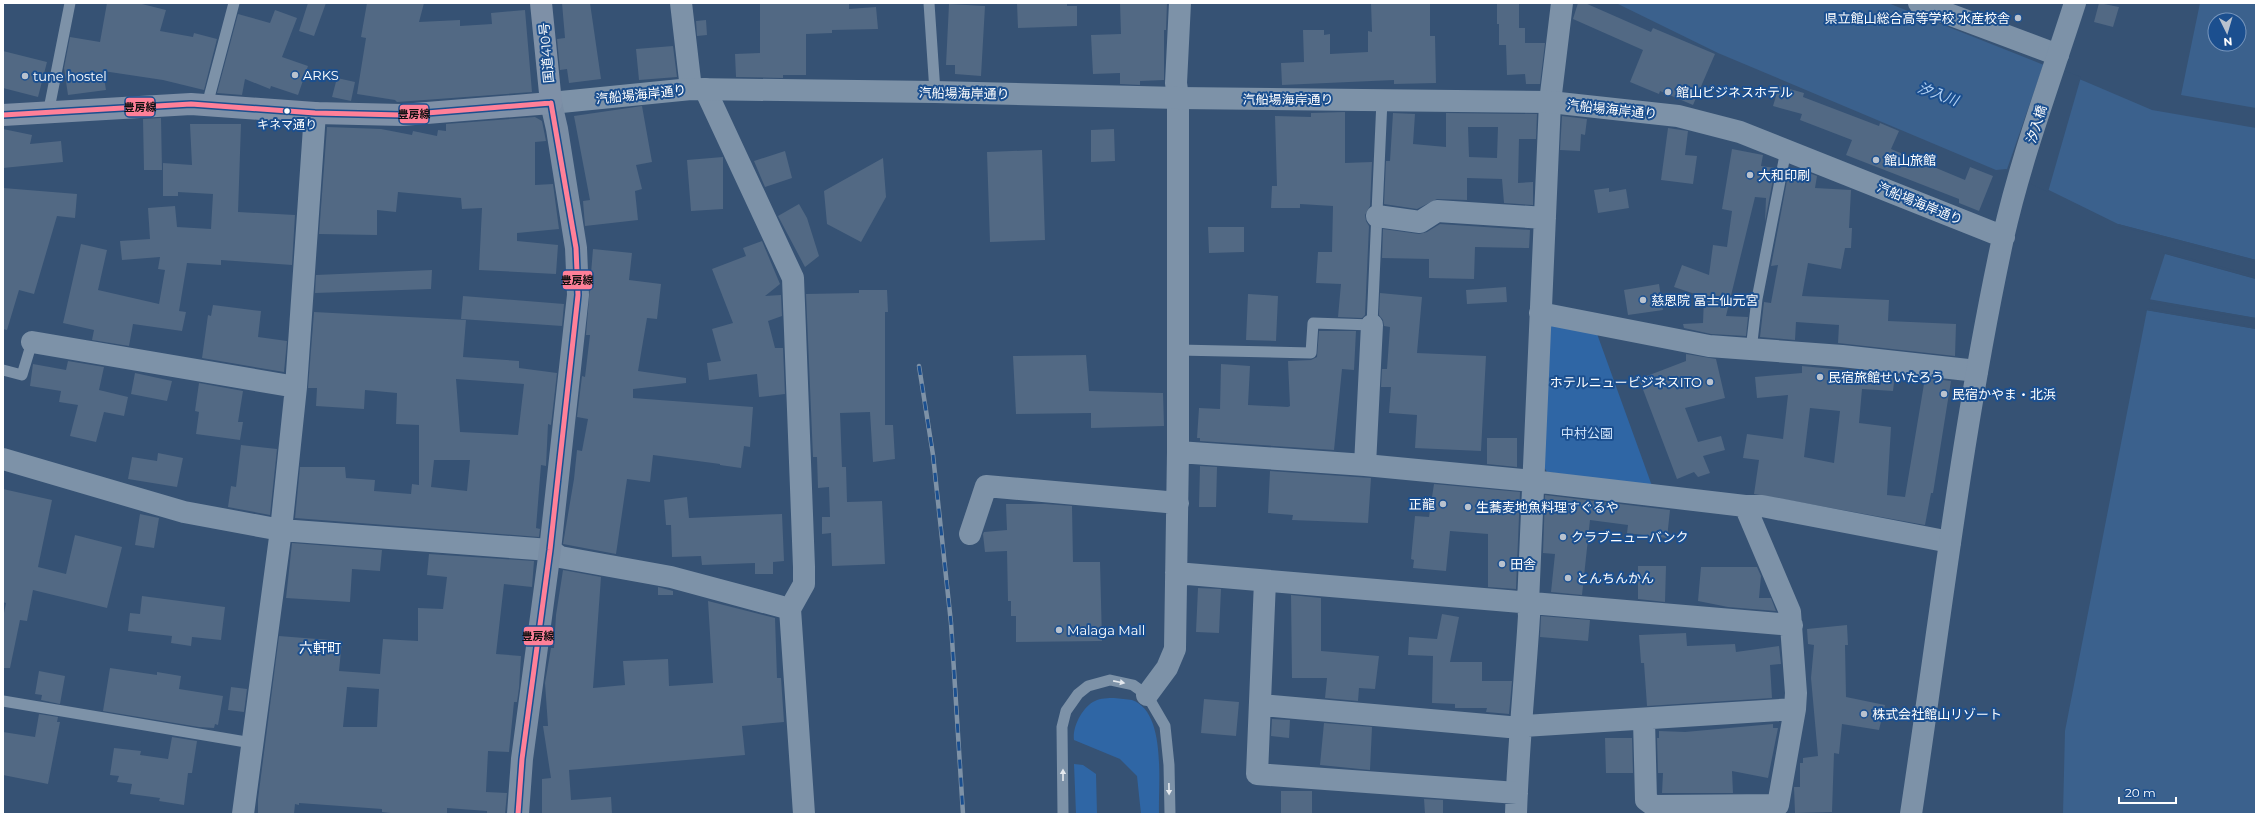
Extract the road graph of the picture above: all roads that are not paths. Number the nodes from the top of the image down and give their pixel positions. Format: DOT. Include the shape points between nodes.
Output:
graph roads {
  1 [pos="70,3"];
  2 [pos="234,3"];
  3 [pos="541,3"];
  4 [pos="682,3"];
  5 [pos="929,3"];
  6 [pos="1180,3"];
  7 [pos="1562,3"];
  8 [pos="1919,3"];
  9 [pos="2074,3"];
  10 [pos="2056,60"];
  11 [pos="698,89"];
  12 [pos="935,92"];
  13 [pos="1178,98"];
  14 [pos="1382,100"];
  15 [pos="1550,102"];
  16 [pos="551,103"];
  17 [pos="207,105"];
  18 [pos="315,113"];
  19 [pos="48,114"];
  20 [pos="3,115"];
  21 [pos="1786,150"];
  22 [pos="1377,216"];
  23 [pos="1546,218"];
  24 [pos="2004,237"];
  25 [pos="1540,313"];
  26 [pos="1372,326"];
  27 [pos="32,342"];
  28 [pos="1178,350"];
  29 [pos="1751,350"];
  30 [pos="3,370"];
  31 [pos="1977,371"];
  32 [pos="296,387"];
  33 [pos="1178,452"];
  34 [pos="3,459"];
  35 [pos="1364,465"];
  36 [pos="1532,481"];
  37 [pos="1178,503"];
  38 [pos="1745,506"];
  39 [pos="281,530"];
  40 [pos="970,534"];
  41 [pos="1950,542"];
  42 [pos="550,550"];
  43 [pos="1176,573"];
  44 [pos="1265,581"];
  45 [pos="1528,603"];
  46 [pos="790,609"];
  47 [pos="1792,625"];
  48 [pos="1147,695"];
  49 [pos="3,701"];
  50 [pos="1261,705"];
  51 [pos="1795,709"];
  52 [pos="1644,720"];
  53 [pos="1521,726"];
  54 [pos="252,743"];
  55 [pos="1516,804"];
  56 [pos="244,814"];
  57 [pos="518,814"];
  58 [pos="804,814"];
  59 [pos="1063,814"];
  60 [pos="1170,814"];
  61 [pos="1910,814"];
  1 -- 19 [label="lane"];
  2 -- 17 [label="lane"];
  3 -- 16 [label="highway, 国道410号"];
  4 -- 11 [label="street"];
  5 -- 12 [label="lane"];
  6 -- 13 [label="street" via="1176,83"];
  7 -- 15 [label="street"];
  8 -- 10 [label="street"];
  9 -- 10 [label="street, 汐入橋"];
  10 -- 24 [label="street, 汐入橋" via="2018,182"];
  11 -- 12 [label="street, 汽船場海岸通り"];
  11 -- 16 [label="street, 汽船場海岸通り"];
  11 -- 46 [label="street" via="792,278 804,584"];
  12 -- 13 [label="street, 汽船場海岸通り"];
  13 -- 14 [label="street, 汽船場海岸通り"];
  13 -- 28 [label="street"];
  14 -- 15 [label="street, 汽船場海岸通り"];
  14 -- 22 [label="lane"];
  15 -- 21 [label="street, 汽船場海岸通り" via="1678,116 1740,132"];
  15 -- 23 [label="street"];
  16 -- 18 [label="highway" via="402,115"];
  16 -- 42 [label="main road" via="576,248 578,295"];
  17 -- 18 [label="highway"];
  17 -- 19 [label="highway" via="133,106"];
  18 -- 32 [label="street"];
  19 -- 20 [label="highway"];
  21 -- 24 [label="street, 汽船場海岸通り"];
  21 -- 29 [label="lane" via="1757,299"];
  22 -- 23 [label="street" via="1420,222 1437,211"];
  22 -- 26 [label="lane"];
  23 -- 25 [label="street"];
  24 -- 31 [label="street, 汐入橋"];
  25 -- 29 [label="street" via="1708,346"];
  25 -- 36 [label="street"];
  26 -- 28 [label="lane" via="1313,323 1311,353"];
  26 -- 35 [label="street"];
  27 -- 30 [label="lane" via="22,375"];
  27 -- 32 [label="street"];
  28 -- 33 [label="street"];
  29 -- 31 [label="street" via="1842,356"];
  31 -- 41 [label="street, 汐入橋"];
  32 -- 39 [label="street"];
  33 -- 35 [label="street"];
  33 -- 37 [label="street"];
  34 -- 39 [label="street" via="184,512"];
  35 -- 36 [label="street"];
  36 -- 38 [label="street"];
  36 -- 45 [label="street"];
  37 -- 40 [label="street" via="986,486"];
  37 -- 43 [label="street"];
  38 -- 41 [label="street" via="1762,506"];
  38 -- 47 [label="street" via="1790,612"];
  39 -- 42 [label="street"];
  39 -- 54 [label="street"];
  41 -- 61 [label="street, 汐入橋"];
  42 -- 46 [label="street" via="560,557 671,577"];
  42 -- 57 [label="main road" via="522,759"];
  43 -- 44 [label="street"];
  43 -- 48 [label="street" via="1175,649 1167,668"];
  44 -- 45 [label="street"];
  44 -- 50 [label="street"];
  45 -- 47 [label="street"];
  45 -- 53 [label="street"];
  46 -- 58 [label="street"];
  47 -- 51 [label="street"];
  59 -- 48 [label="lane, one-way" via="1062,727 1066,711 1072,702 1088,686 1105,681 1133,686"];
  48 -- 60 [label="lane, one-way" via="1165,726"];
  49 -- 54 [label="lane"];
  50 -- 53 [label="street"];
  50 -- 55 [label="street" via="1257,774"];
  51 -- 52 [label="street"];
  51 -- 52 [label="street" via="1778,805 1654,806 1646,800"];
  52 -- 53 [label="street"];
  53 -- 55 [label="street"];
  54 -- 56 [label="street"];
}
